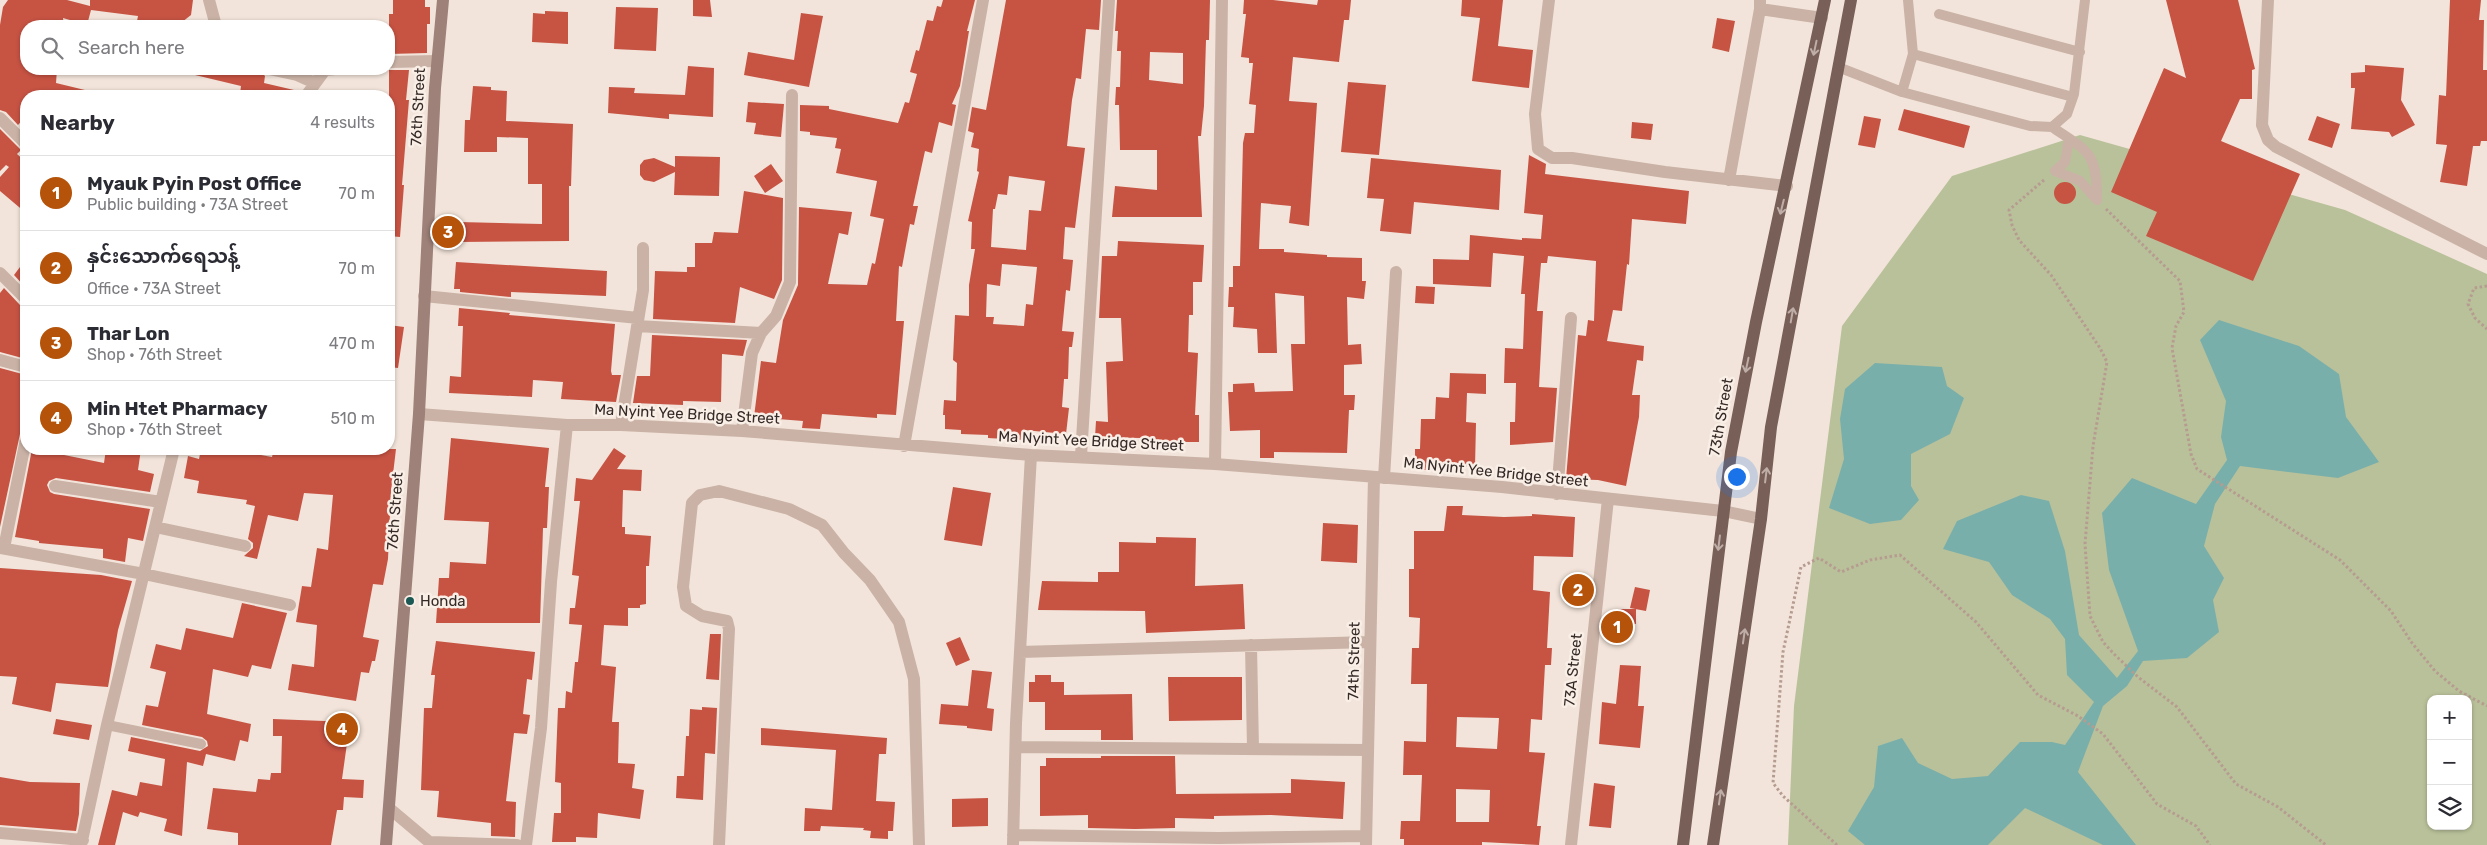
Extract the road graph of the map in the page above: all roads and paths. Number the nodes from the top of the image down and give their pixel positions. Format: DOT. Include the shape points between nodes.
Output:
graph roads {
  1 [pos="209,0"];
  2 [pos="443,0"];
  3 [pos="983,0"];
  4 [pos="1109,0"];
  5 [pos="1222,0"];
  6 [pos="1549,0"];
  7 [pos="1826,0"];
  8 [pos="1851,0"];
  9 [pos="1908,0"];
  10 [pos="2084,0"];
  11 [pos="2268,0"];
  12 [pos="1760,4"];
  13 [pos="1939,14"];
  14 [pos="1822,18"];
  15 [pos="214,20"];
  16 [pos="2080,52"];
  17 [pos="1913,54"];
  18 [pos="437,61"];
  19 [pos="395,62"];
  20 [pos="1838,67"];
  21 [pos="297,75"];
  22 [pos="321,75"];
  23 [pos="315,83"];
  24 [pos="310,90"];
  25 [pos="1902,92"];
  26 [pos="792,95"];
  27 [pos="2073,97"];
  28 [pos="0,118"];
  29 [pos="2052,127"];
  30 [pos="20,138"];
  31 [pos="2070,139"];
  32 [pos="2055,171"];
  33 [pos="1729,180"];
  34 [pos="1787,186"];
  35 [pos="2097,200"];
  36 [pos="643,248"];
  37 [pos="2487,254"];
  38 [pos="1396,272"];
  39 [pos="0,273"];
  40 [pos="2487,286"];
  41 [pos="20,293"];
  42 [pos="424,296"];
  43 [pos="1571,318"];
  44 [pos="637,322"];
  45 [pos="2487,329"];
  46 [pos="761,333"];
  47 [pos="0,360"];
  48 [pos="20,365"];
  49 [pos="418,414"];
  50 [pos="621,425"];
  51 [pos="567,426"];
  52 [pos="742,431"];
  53 [pos="904,446"];
  54 [pos="23,455"];
  55 [pos="173,455"];
  56 [pos="1031,455"];
  57 [pos="1081,456"];
  58 [pos="1215,464"];
  59 [pos="1379,477"];
  60 [pos="55,486"];
  61 [pos="1557,494"];
  62 [pos="1608,499"];
  63 [pos="161,502"];
  64 [pos="1722,511"];
  65 [pos="1761,518"];
  66 [pos="155,528"];
  67 [pos="245,546"];
  68 [pos="2,548"];
  69 [pos="144,574"];
  70 [pos="290,605"];
  71 [pos="1370,642"];
  72 [pos="1251,645"];
  73 [pos="1020,652"];
  74 [pos="2487,706"];
  75 [pos="108,726"];
  76 [pos="201,744"];
  77 [pos="1016,747"];
  78 [pos="1253,749"];
  79 [pos="1368,750"];
  80 [pos="389,808"];
  81 [pos="0,833"];
  82 [pos="1013,840"];
  83 [pos="1240,841"];
  84 [pos="1366,841"];
  85 [pos="82,843"];
  86 [pos="432,843"];
  87 [pos="386,845"];
  88 [pos="517,845"];
  89 [pos="526,845"];
  90 [pos="719,845"];
  91 [pos="919,845"];
  92 [pos="1571,845"];
  93 [pos="1683,845"];
  94 [pos="1713,845"];
  95 [pos="1837,845"];
  96 [pos="2210,845"];
  97 [pos="2326,845"];
  1 -- 15 [label="street"];
  2 -- 18 [label="street, 76th Street"];
  3 -- 53 [label="street"];
  4 -- 57 [label="street"];
  5 -- 58 [label="street"];
  6 -- 33 [label="street" via="1535,114 1538,149 1552,158"];
  7 -- 14 [label="main road, 73th Street"];
  8 -- 20 [label="main road"];
  9 -- 17 [label="lane"];
  10 -- 16 [label="lane"];
  11 -- 37 [label="street" via="2262,125 2268,140 2276,147"];
  12 -- 14 [label="street"];
  12 -- 33 [label="street"];
  13 -- 16 [label="lane"];
  14 -- 34 [label="main road, 73th Street, one-way"];
  16 -- 27 [label="lane"];
  17 -- 25 [label="lane"];
  17 -- 27 [label="lane"];
  18 -- 19 [label="street"];
  18 -- 42 [label="street, 76th Street"];
  20 -- 25 [label="lane"];
  65 -- 20 [label="main road, one-way" via="1771,427"];
  21 -- 23 [label="street"];
  22 -- 23 [label="street"];
  23 -- 24 [label="street"];
  25 -- 29 [label="lane" via="2030,126"];
  26 -- 46 [label="street" via="790,282 776,316"];
  27 -- 29 [label="lane" via="2067,114"];
  28 -- 30 [label="street"];
  29 -- 31 [label="lane"];
  31 -- 32 [label="lane" via="2066,162"];
  31 -- 35 [label="lane" via="2086,149 2097,171"];
  32 -- 35 [label="lane" via="2080,181"];
  32 -- 97 [label="path" via="2010,210 2019,240 2051,275 2107,362 2093,446 2085,544 2090,616 2103,642 2138,677 2177,707 2236,784 2278,807"];
  33 -- 34 [label="street"];
  34 -- 64 [label="main road, 73th Street, one-way" via="1743,382"];
  35 -- 74 [label="path" via="2180,281 2184,312 2176,326 2172,348 2191,454 2197,469 2340,560 2392,611 2434,671 2459,691"];
  36 -- 44 [label="street" via="643,290"];
  38 -- 59 [label="street, 74th Street"];
  39 -- 41 [label="street"];
  40 -- 45 [label="path" via="2474,288 2468,304 2475,318"];
  42 -- 44 [label="street"];
  42 -- 49 [label="street, 76th Street"];
  43 -- 61 [label="street"];
  44 -- 46 [label="street"];
  44 -- 50 [label="street"];
  46 -- 52 [label="street" via="752,353"];
  47 -- 48 [label="street"];
  49 -- 51 [label="street, Ma Nyint Yee Bridge Street"];
  49 -- 80 [label="street, 76th Street"];
  50 -- 51 [label="street, Ma Nyint Yee Bridge Street"];
  50 -- 52 [label="street, Ma Nyint Yee Bridge Street"];
  51 -- 89 [label="street" via="551,582 542,728"];
  52 -- 53 [label="street, Ma Nyint Yee Bridge Street"];
  53 -- 56 [label="street, Ma Nyint Yee Bridge Street"];
  54 -- 68 [label="street"];
  55 -- 63 [label="street"];
  56 -- 57 [label="street, Ma Nyint Yee Bridge Street"];
  56 -- 73 [label="street"];
  57 -- 58 [label="street, Ma Nyint Yee Bridge Street"];
  58 -- 59 [label="street, Ma Nyint Yee Bridge Street"];
  59 -- 61 [label="street, Ma Nyint Yee Bridge Street"];
  59 -- 71 [label="street, 74th Street"];
  60 -- 63 [label="street"];
  61 -- 62 [label="street, Ma Nyint Yee Bridge Street"];
  62 -- 64 [label="street, Ma Nyint Yee Bridge Street"];
  62 -- 92 [label="street, 73A Street"];
  63 -- 66 [label="street"];
  64 -- 65 [label="street, Ma Nyint Yee Bridge Street"];
  64 -- 93 [label="main road, 73th Street, one-way"];
  94 -- 65 [label="main road, one-way"];
  66 -- 67 [label="street"];
  66 -- 69 [label="street"];
  68 -- 69 [label="street"];
  69 -- 70 [label="street"];
  69 -- 75 [label="street"];
  71 -- 72 [label="street"];
  71 -- 79 [label="street, 74th Street"];
  72 -- 73 [label="street"];
  72 -- 78 [label="street"];
  73 -- 77 [label="street"];
  75 -- 76 [label="lane"];
  75 -- 85 [label="street"];
  77 -- 78 [label="street"];
  77 -- 82 [label="street"];
  78 -- 79 [label="street"];
  79 -- 84 [label="street, 74th Street"];
  80 -- 86 [label="street"];
  80 -- 87 [label="street, 76th Street"];
  81 -- 85 [label="street"];
  82 -- 83 [label="street"];
  83 -- 84 [label="street"];
  86 -- 88 [label="street"];
  90 -- 91 [label="street" via="729,629 727,621 702,616 686,606 683,587 692,503 700,495 719,491 789,509 822,525 870,580 899,622 914,679"];
  95 -- 96 [label="path" via="1773,783 1783,652 1799,576 1801,567 1819,558 1842,572 1870,560 1900,554 1976,622 2038,695 2078,716 2103,734 2156,804 2196,826"];
}
